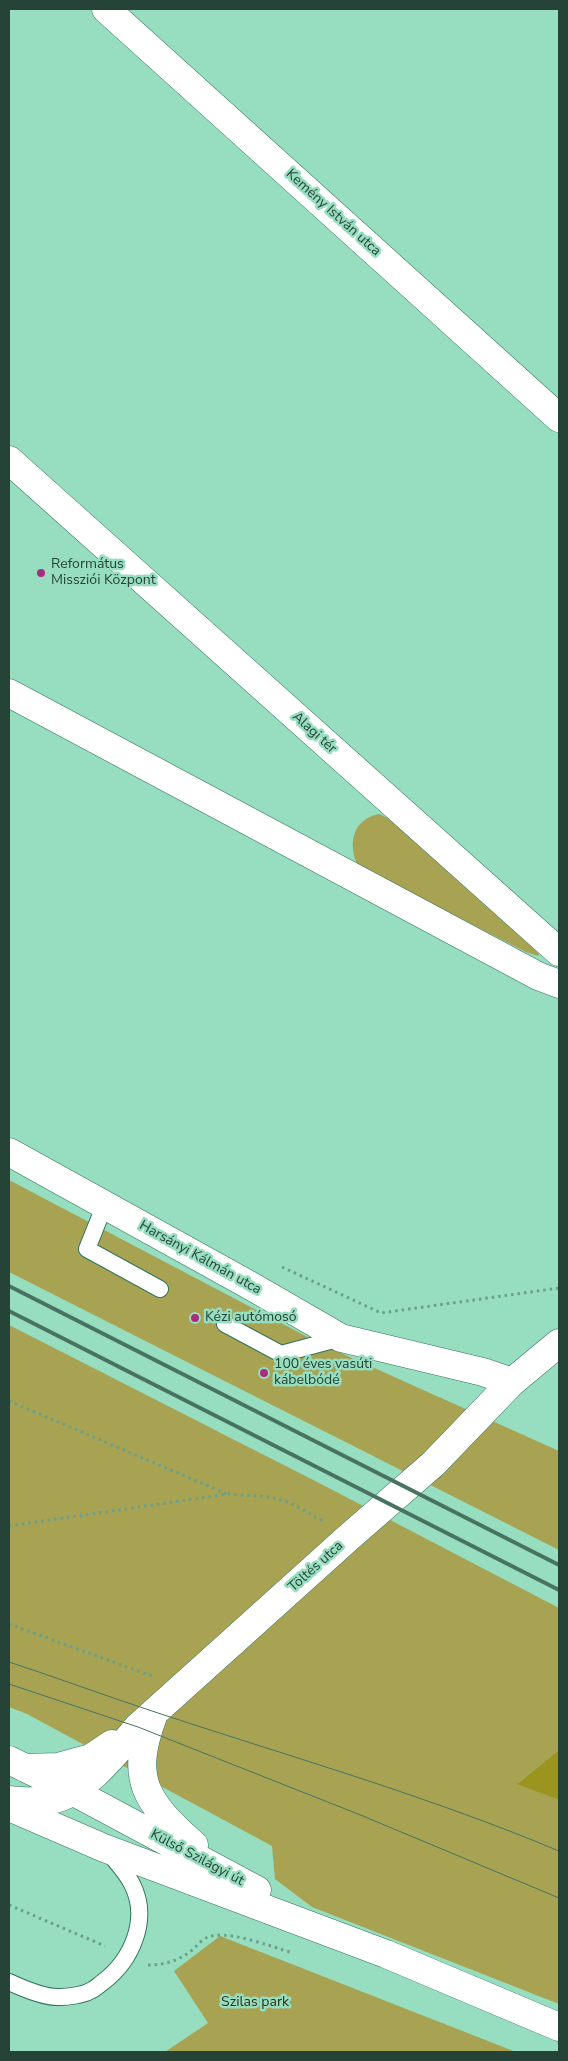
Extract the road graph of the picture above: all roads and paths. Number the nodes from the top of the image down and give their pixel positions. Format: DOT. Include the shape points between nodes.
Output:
graph roads {
  1 [pos="106,9"];
  2 [pos="559,418"];
  3 [pos="9,460"];
  4 [pos="9,692"];
  5 [pos="559,952"];
  6 [pos="559,984"];
  7 [pos="9,1152"];
  8 [pos="105,1204"];
  9 [pos="276,1265"];
  10 [pos="559,1288"];
  11 [pos="160,1289"];
  12 [pos="224,1324"];
  13 [pos="341,1338"];
  14 [pos="559,1344"];
  15 [pos="512,1382"];
  16 [pos="9,1401"];
  17 [pos="228,1494"];
  18 [pos="330,1525"];
  19 [pos="9,1526"];
  20 [pos="9,1624"];
  21 [pos="159,1679"];
  22 [pos="146,1719"];
  23 [pos="16,1764"];
  24 [pos="74,1792"];
  25 [pos="9,1800"];
  26 [pos="9,1807"];
  27 [pos="104,1848"];
  28 [pos="227,1874"];
  29 [pos="9,1905"];
  30 [pos="296,1954"];
  31 [pos="386,1954"];
  32 [pos="127,1956"];
  33 [pos="9,1982"];
  34 [pos="559,2027"];
  1 -- 2 [label="street, Kemény István utca"];
  3 -- 5 [label="street, Alagi tér"];
  4 -- 6 [label="street" via="529,971"];
  7 -- 8 [label="street, Harsányi Kálmán utca"];
  8 -- 11 [label="lane" via="87,1249"];
  8 -- 13 [label="street, Harsányi Kálmán utca"];
  9 -- 10 [label="path" via="381,1313"];
  12 -- 13 [label="lane" via="281,1354"];
  13 -- 15 [label="street, Harsányi Kálmán utca"];
  14 -- 15 [label="street, Töltés utca"];
  15 -- 22 [label="street, Töltés utca" via="433,1464"];
  16 -- 17 [label="path"];
  17 -- 18 [label="path" via="289,1502"];
  17 -- 19 [label="path"];
  20 -- 21 [label="path"];
  22 -- 23 [label="street" via="91,1758 58,1767"];
  22 -- 24 [label="street, Töltés utca" via="115,1754"];
  22 -- 28 [label="street" via="141,1772 144,1786 170,1824"];
  23 -- 24 [label="street, Külső Szilágyi út"];
  24 -- 25 [label="street" via="54,1800"];
  24 -- 28 [label="street, Külső Szilágyi út"];
  26 -- 27 [label="street, Külső Szilágyi út"];
  27 -- 31 [label="street, Külső Szilágyi út"];
  27 -- 32 [label="lane" via="133,1885 139,1908 135,1941"];
  28 -- 31 [label="street, Külső Szilágyi út"];
  29 -- 32 [label="path"];
  30 -- 32 [label="path" via="219,1935 206,1938 189,1952 161,1965 145,1965"];
  31 -- 34 [label="street, Külső Szilágyi út"];
  32 -- 33 [label="lane" via="113,1974 90,1991 58,1998"];
}
